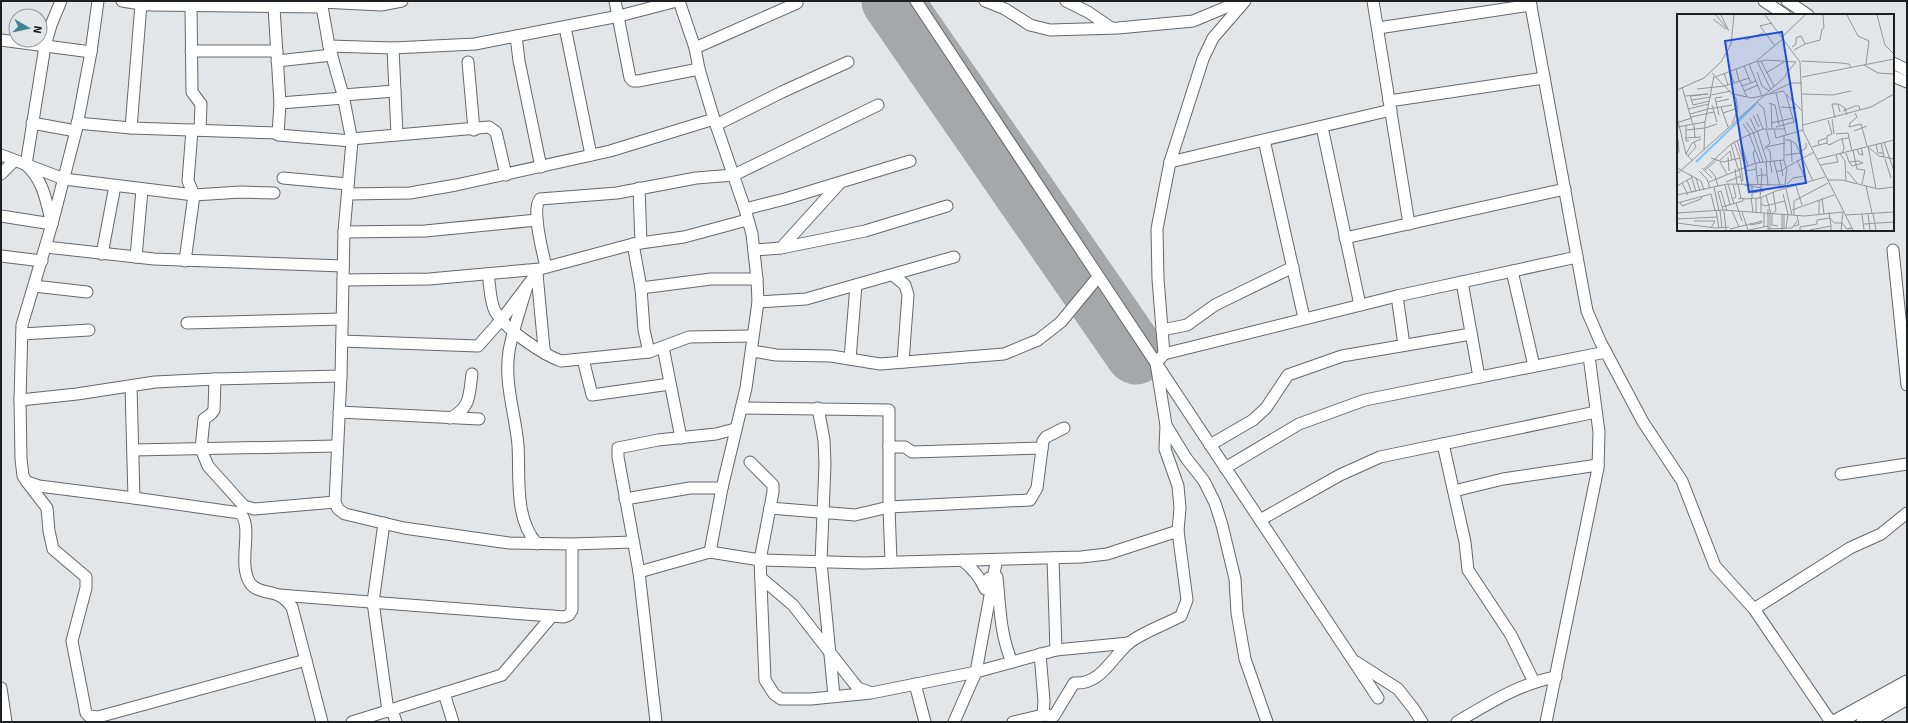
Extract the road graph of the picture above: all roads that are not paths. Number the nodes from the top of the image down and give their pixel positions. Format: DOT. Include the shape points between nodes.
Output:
graph roads {
  1 [pos="61,1"];
  2 [pos="98,1"];
  3 [pos="122,1"];
  4 [pos="402,1"];
  5 [pos="615,1"];
  6 [pos="916,1"];
  7 [pos="985,1"];
  8 [pos="1066,1"];
  9 [pos="1241,1"];
  10 [pos="1246,1"];
  11 [pos="1374,1"];
  12 [pos="1764,1"];
  13 [pos="1787,1"];
  14 [pos="681,2"];
  15 [pos="148,3"];
  16 [pos="321,3"];
  17 [pos="797,3"];
  18 [pos="1531,3"];
  19 [pos="190,6"];
  20 [pos="274,7"];
  21 [pos="1784,14"];
  22 [pos="1806,14"];
  23 [pos="619,16"];
  24 [pos="565,27"];
  25 [pos="1110,27"];
  26 [pos="1378,28"];
  27 [pos="48,36"];
  28 [pos="516,36"];
  29 [pos="48,46"];
  30 [pos="45,48"];
  31 [pos="393,48"];
  32 [pos="695,48"];
  33 [pos="331,50"];
  34 [pos="191,51"];
  35 [pos="91,52"];
  36 [pos="277,56"];
  37 [pos="468,62"];
  38 [pos="848,62"];
  39 [pos="1894,64"];
  40 [pos="699,69"];
  41 [pos="1907,70"];
  42 [pos="1894,76"];
  43 [pos="1544,78"];
  44 [pos="1907,82"];
  45 [pos="395,91"];
  46 [pos="344,97"];
  47 [pos="280,103"];
  48 [pos="878,105"];
  49 [pos="1390,106"];
  50 [pos="715,122"];
  51 [pos="32,123"];
  52 [pos="77,127"];
  53 [pos="1322,127"];
  54 [pos="131,128"];
  55 [pos="196,130"];
  56 [pos="474,130"];
  57 [pos="278,133"];
  58 [pos="397,135"];
  59 [pos="352,140"];
  60 [pos="1264,140"];
  61 [pos="1,155"];
  62 [pos="591,155"];
  63 [pos="14,161"];
  64 [pos="910,161"];
  65 [pos="1170,162"];
  66 [pos="26,165"];
  67 [pos="541,167"];
  68 [pos="1,174"];
  69 [pos="506,175"];
  70 [pos="734,175"];
  71 [pos="283,178"];
  72 [pos="64,179"];
  73 [pos="839,183"];
  74 [pos="115,186"];
  75 [pos="639,188"];
  76 [pos="348,189"];
  77 [pos="1564,189"];
  78 [pos="142,190"];
  79 [pos="274,193"];
  80 [pos="194,195"];
  81 [pos="947,206"];
  82 [pos="745,209"];
  83 [pos="1,216"];
  84 [pos="537,220"];
  85 [pos="747,220"];
  86 [pos="52,224"];
  87 [pos="1409,224"];
  88 [pos="344,232"];
  89 [pos="1345,238"];
  90 [pos="637,243"];
  91 [pos="46,247"];
  92 [pos="781,248"];
  93 [pos="754,250"];
  94 [pos="1893,250"];
  95 [pos="102,254"];
  96 [pos="1,256"];
  97 [pos="136,257"];
  98 [pos="954,257"];
  99 [pos="1577,257"];
  100 [pos="42,261"];
  101 [pos="185,261"];
  102 [pos="343,266"];
  103 [pos="1293,267"];
  104 [pos="541,270"];
  105 [pos="1512,271"];
  106 [pos="488,274"];
  107 [pos="894,275"];
  108 [pos="1098,276"];
  109 [pos="757,279"];
  110 [pos="343,280"];
  111 [pos="1462,282"];
  112 [pos="856,285"];
  113 [pos="34,286"];
  114 [pos="527,286"];
  115 [pos="641,288"];
  116 [pos="87,292"];
  117 [pos="1397,296"];
  118 [pos="758,302"];
  119 [pos="1360,305"];
  120 [pos="1304,318"];
  121 [pos="342,319"];
  122 [pos="502,319"];
  123 [pos="188,323"];
  124 [pos="88,330"];
  125 [pos="1162,330"];
  126 [pos="515,331"];
  127 [pos="22,334"];
  128 [pos="1471,334"];
  129 [pos="752,336"];
  130 [pos="342,341"];
  131 [pos="1404,345"];
  132 [pos="663,347"];
  133 [pos="752,351"];
  134 [pos="649,352"];
  135 [pos="1606,352"];
  136 [pos="546,354"];
  137 [pos="1164,354"];
  138 [pos="1589,356"];
  139 [pos="583,359"];
  140 [pos="850,359"];
  141 [pos="903,362"];
  142 [pos="1156,363"];
  143 [pos="1534,366"];
  144 [pos="472,374"];
  145 [pos="341,376"];
  146 [pos="1479,377"];
  147 [pos="215,379"];
  148 [pos="670,384"];
  149 [pos="1907,385"];
  150 [pos="131,386"];
  151 [pos="20,400"];
  152 [pos="742,408"];
  153 [pos="818,408"];
  154 [pos="339,412"];
  155 [pos="1596,412"];
  156 [pos="450,418"];
  157 [pos="479,419"];
  158 [pos="1166,425"];
  159 [pos="1064,428"];
  160 [pos="735,429"];
  161 [pos="681,438"];
  162 [pos="1210,444"];
  163 [pos="1443,444"];
  164 [pos="337,446"];
  165 [pos="889,447"];
  166 [pos="1042,448"];
  167 [pos="201,449"];
  168 [pos="133,450"];
  169 [pos="750,462"];
  170 [pos="1907,464"];
  171 [pos="1598,465"];
  172 [pos="1226,468"];
  173 [pos="1841,474"];
  174 [pos="27,482"];
  175 [pos="722,488"];
  176 [pos="1454,491"];
  177 [pos="134,498"];
  178 [pos="625,499"];
  179 [pos="335,502"];
  180 [pos="889,507"];
  181 [pos="770,508"];
  182 [pos="822,513"];
  183 [pos="1907,513"];
  184 [pos="1260,520"];
  185 [pos="384,523"];
  186 [pos="1178,531"];
  187 [pos="633,542"];
  188 [pos="537,544"];
  189 [pos="572,544"];
  190 [pos="710,552"];
  191 [pos="1053,558"];
  192 [pos="760,560"];
  193 [pos="962,560"];
  194 [pos="996,561"];
  195 [pos="821,562"];
  196 [pos="891,562"];
  197 [pos="639,572"];
  198 [pos="761,578"];
  199 [pos="277,594"];
  200 [pos="373,602"];
  201 [pos="1754,609"];
  202 [pos="552,616"];
  203 [pos="1129,643"];
  204 [pos="830,650"];
  205 [pos="1056,650"];
  206 [pos="1040,654"];
  207 [pos="1352,659"];
  208 [pos="306,660"];
  209 [pos="1012,662"];
  210 [pos="976,672"];
  211 [pos="1556,677"];
  212 [pos="1534,682"];
  213 [pos="1907,683"];
  214 [pos="915,684"];
  215 [pos="1,688"];
  216 [pos="1,691"];
  217 [pos="444,693"];
  218 [pos="871,693"];
  219 [pos="834,696"];
  220 [pos="1907,697"];
  221 [pos="1378,698"];
  222 [pos="390,711"];
  223 [pos="1043,715"];
  224 [pos="1858,719"];
  225 [pos="4,720"];
  226 [pos="322,722"];
  227 [pos="352,722"];
  228 [pos="396,722"];
  229 [pos="453,722"];
  230 [pos="656,722"];
  231 [pos="925,722"];
  232 [pos="954,722"];
  233 [pos="1014,722"];
  234 [pos="1267,722"];
  235 [pos="1422,722"];
  236 [pos="1457,722"];
  237 [pos="1546,722"];
  238 [pos="1831,722"];
  239 [pos="1836,722"];
  1 -- 27 [label="street"];
  2 -- 35 [label="street"];
  3 -- 15 [label="street"];
  4 -- 16 [label="street" via="381,5"];
  5 -- 23 [label="street"];
  6 -- 108 [label="street"];
  7 -- 25 [label="street" via="1040,28 1050,30"];
  8 -- 25 [label="street"];
  9 -- 25 [label="street" via="1193,21"];
  10 -- 65 [label="street" via="1213,38 1203,59"];
  11 -- 26 [label="street"];
  12 -- 21 [label="street"];
  13 -- 22 [label="street"];
  14 -- 23 [label="street"];
  14 -- 32 [label="street"];
  15 -- 19 [label="street"];
  15 -- 54 [label="street"];
  16 -- 20 [label="street"];
  16 -- 33 [label="street"];
  17 -- 32 [label="street"];
  18 -- 26 [label="street"];
  18 -- 43 [label="street"];
  19 -- 20 [label="street"];
  19 -- 34 [label="street"];
  20 -- 36 [label="street"];
  23 -- 24 [label="street"];
  23 -- 40 [label="street" via="630,78 633,81"];
  24 -- 28 [label="street"];
  24 -- 62 [label="street"];
  26 -- 49 [label="street"];
  28 -- 31 [label="street" via="475,44"];
  28 -- 67 [label="street"];
  29 -- 35 [label="street"];
  30 -- 51 [label="street"];
  31 -- 33 [label="street"];
  31 -- 45 [label="street"];
  32 -- 40 [label="street"];
  33 -- 36 [label="street"];
  33 -- 46 [label="street"];
  34 -- 36 [label="street"];
  34 -- 55 [label="street" via="192,92 201,104"];
  35 -- 52 [label="street"];
  36 -- 47 [label="street"];
  37 -- 56 [label="street"];
  38 -- 50 [label="street"];
  39 -- 41 [label="street"];
  40 -- 50 [label="street"];
  42 -- 44 [label="street"];
  43 -- 49 [label="street"];
  43 -- 77 [label="street"];
  45 -- 46 [label="street"];
  45 -- 58 [label="street"];
  46 -- 47 [label="street"];
  46 -- 59 [label="street"];
  47 -- 57 [label="street"];
  48 -- 70 [label="street"];
  49 -- 53 [label="street"];
  49 -- 87 [label="street"];
  50 -- 62 [label="street"];
  50 -- 70 [label="street"];
  51 -- 52 [label="street"];
  51 -- 66 [label="street"];
  52 -- 54 [label="street"];
  52 -- 72 [label="street"];
  53 -- 60 [label="street"];
  53 -- 89 [label="street"];
  54 -- 55 [label="street"];
  55 -- 57 [label="street"];
  55 -- 80 [label="street" via="188,181"];
  56 -- 58 [label="street"];
  56 -- 69 [label="street" via="489,127 496,132"];
  57 -- 59 [label="street" via="281,137"];
  58 -- 59 [label="street"];
  59 -- 76 [label="street"];
  60 -- 65 [label="street"];
  60 -- 103 [label="street"];
  61 -- 63 [label="street"];
  62 -- 67 [label="street"];
  63 -- 66 [label="street"];
  63 -- 68 [label="street"];
  64 -- 73 [label="street"];
  65 -- 125 [label="street" via="1157,229"];
  66 -- 72 [label="street"];
  66 -- 86 [label="street" via="41,183"];
  67 -- 69 [label="street"];
  69 -- 76 [label="street" via="410,193"];
  70 -- 75 [label="street" via="696,178"];
  70 -- 82 [label="street"];
  71 -- 76 [label="street"];
  72 -- 74 [label="street"];
  72 -- 86 [label="street"];
  73 -- 82 [label="street"];
  73 -- 92 [label="street"];
  74 -- 78 [label="street"];
  74 -- 95 [label="street"];
  75 -- 84 [label="street" via="617,193 540,199"];
  75 -- 90 [label="street"];
  76 -- 88 [label="street"];
  77 -- 87 [label="street"];
  77 -- 99 [label="street"];
  78 -- 80 [label="street"];
  78 -- 97 [label="street"];
  79 -- 80 [label="street"];
  80 -- 101 [label="street"];
  81 -- 92 [label="street" via="865,232"];
  82 -- 85 [label="street"];
  83 -- 86 [label="street"];
  84 -- 88 [label="street" via="425,232"];
  84 -- 104 [label="street"];
  85 -- 90 [label="street" via="684,237"];
  85 -- 93 [label="street"];
  86 -- 91 [label="street"];
  87 -- 89 [label="street"];
  88 -- 102 [label="street"];
  89 -- 119 [label="street"];
  90 -- 104 [label="street"];
  90 -- 115 [label="street"];
  91 -- 95 [label="street"];
  91 -- 100 [label="street"];
  92 -- 93 [label="street"];
  93 -- 109 [label="street"];
  94 -- 149 [label="street"];
  95 -- 97 [label="street"];
  96 -- 100 [label="street"];
  97 -- 101 [label="street"];
  98 -- 107 [label="street"];
  99 -- 105 [label="street"];
  99 -- 135 [label="street" via="1587,311"];
  100 -- 113 [label="street"];
  101 -- 102 [label="street"];
  102 -- 110 [label="street"];
  103 -- 120 [label="street"];
  103 -- 125 [label="street" via="1215,305 1187,325"];
  104 -- 106 [label="street"];
  104 -- 114 [label="street"];
  104 -- 136 [label="street"];
  105 -- 111 [label="street"];
  105 -- 143 [label="street"];
  106 -- 110 [label="street" via="429,279"];
  106 -- 122 [label="street" via="495,310"];
  107 -- 112 [label="street"];
  107 -- 141 [label="street" via="905,285 908,295"];
  108 -- 141 [label="street" via="1061,322 1029,345 1004,354"];
  108 -- 142 [label="street"];
  109 -- 115 [label="street" via="711,279"];
  109 -- 118 [label="street"];
  110 -- 121 [label="street"];
  111 -- 117 [label="street"];
  111 -- 128 [label="street"];
  112 -- 118 [label="street" via="806,299"];
  112 -- 140 [label="street"];
  113 -- 116 [label="street"];
  113 -- 127 [label="street" via="22,325"];
  114 -- 122 [label="street"];
  114 -- 126 [label="street"];
  115 -- 134 [label="street" via="644,330"];
  117 -- 119 [label="street"];
  117 -- 131 [label="street"];
  118 -- 129 [label="street"];
  119 -- 120 [label="street"];
  120 -- 137 [label="street"];
  121 -- 123 [label="street"];
  121 -- 130 [label="street"];
  122 -- 126 [label="street"];
  122 -- 130 [label="street" via="483,342 473,347"];
  124 -- 127 [label="street"];
  125 -- 137 [label="street"];
  126 -- 136 [label="street"];
  126 -- 188 [label="street" via="507,378 518,444 518,480 522,506 529,534"];
  127 -- 151 [label="street"];
  128 -- 131 [label="street"];
  128 -- 146 [label="street"];
  129 -- 132 [label="street" via="689,337"];
  129 -- 133 [label="street"];
  130 -- 145 [label="street"];
  131 -- 162 [label="street" via="1342,356 1288,375 1266,408 1253,420"];
  132 -- 134 [label="street"];
  132 -- 148 [label="street"];
  133 -- 140 [label="street" via="776,355"];
  133 -- 152 [label="street"];
  134 -- 139 [label="street"];
  135 -- 138 [label="street"];
  135 -- 201 [label="street" via="1643,422 1682,481 1715,566"];
  136 -- 139 [label="street" via="561,361"];
  137 -- 142 [label="street"];
  138 -- 143 [label="street"];
  138 -- 155 [label="street"];
  139 -- 148 [label="street" via="592,395"];
  140 -- 141 [label="street" via="880,364"];
  142 -- 158 [label="street"];
  142 -- 162 [label="street"];
  143 -- 146 [label="street"];
  144 -- 156 [label="street" via="467,405"];
  145 -- 147 [label="street"];
  145 -- 154 [label="street"];
  146 -- 172 [label="street" via="1365,400 1316,416"];
  147 -- 150 [label="street" via="154,382"];
  147 -- 167 [label="street" via="214,410 204,419"];
  148 -- 161 [label="street"];
  150 -- 151 [label="street"];
  150 -- 168 [label="street"];
  151 -- 174 [label="street" via="21,459 23,476"];
  152 -- 153 [label="street"];
  152 -- 160 [label="street"];
  153 -- 165 [label="street" via="889,410"];
  153 -- 182 [label="street" via="825,464"];
  154 -- 156 [label="street"];
  154 -- 164 [label="street"];
  155 -- 163 [label="street"];
  155 -- 171 [label="street" via="1599,432"];
  156 -- 157 [label="street"];
  158 -- 186 [label="street" via="1165,449 1178,486"];
  158 -- 234 [label="street" via="1204,481 1215,503 1234,579 1245,659"];
  159 -- 166 [label="street" via="1046,438"];
  160 -- 161 [label="street"];
  160 -- 175 [label="street"];
  161 -- 178 [label="street" via="618,448"];
  162 -- 172 [label="street"];
  163 -- 176 [label="street"];
  163 -- 184 [label="street" via="1380,457 1340,475"];
  164 -- 167 [label="street"];
  164 -- 179 [label="street"];
  165 -- 166 [label="street" via="906,447 912,452"];
  165 -- 180 [label="street"];
  166 -- 180 [label="street" via="1037,488 1030,500"];
  167 -- 168 [label="street"];
  167 -- 179 [label="street" via="208,466 244,506 254,509"];
  168 -- 177 [label="street"];
  169 -- 181 [label="street" via="773,485"];
  170 -- 173 [label="street"];
  171 -- 176 [label="street" via="1503,479"];
  171 -- 211 [label="street"];
  172 -- 184 [label="street"];
  174 -- 177 [label="street" via="39,486"];
  174 -- 208 [label="street" via="47,508 53,549 86,577 86,588 72,641 86,713 89,716 98,717"];
  175 -- 178 [label="street" via="690,488"];
  175 -- 190 [label="street"];
  176 -- 212 [label="street" via="1468,570 1511,635"];
  177 -- 199 [label="street" via="240,513 244,518 244,570 250,584 258,590"];
  178 -- 187 [label="street"];
  179 -- 185 [label="street" via="338,509 345,514"];
  180 -- 182 [label="street" via="855,514"];
  180 -- 196 [label="street"];
  181 -- 182 [label="street"];
  181 -- 192 [label="street"];
  182 -- 195 [label="street"];
  183 -- 201 [label="street" via="1881,534 1850,548"];
  184 -- 207 [label="street"];
  185 -- 188 [label="street" via="509,543"];
  185 -- 200 [label="street"];
  186 -- 191 [label="street" via="1107,554"];
  186 -- 203 [label="street" via="1187,600 1181,616"];
  187 -- 189 [label="street"];
  187 -- 197 [label="street"];
  188 -- 189 [label="street"];
  189 -- 202 [label="street" via="572,610 570,615 564,617"];
  190 -- 192 [label="street"];
  190 -- 197 [label="street"];
  191 -- 194 [label="street"];
  191 -- 205 [label="street"];
  192 -- 195 [label="street"];
  192 -- 198 [label="street"];
  193 -- 194 [label="street"];
  193 -- 194 [label="street" via="972,568 985,589"];
  193 -- 196 [label="street"];
  194 -- 209 [label="street" via="1002,631"];
  194 -- 210 [label="street"];
  195 -- 196 [label="street"];
  195 -- 204 [label="street"];
  197 -- 230 [label="street"];
  198 -- 204 [label="street" via="793,605"];
  198 -- 219 [label="street" via="765,680 768,687 781,698 811,699"];
  199 -- 200 [label="street"];
  199 -- 208 [label="street" via="292,607"];
  200 -- 202 [label="street"];
  200 -- 222 [label="street"];
  201 -- 238 [label="street"];
  202 -- 217 [label="street" via="502,675"];
  203 -- 205 [label="street"];
  203 -- 223 [label="street" via="1098,676 1088,682 1074,683 1054,716"];
  204 -- 218 [label="street" via="858,688"];
  204 -- 219 [label="street"];
  205 -- 206 [label="street"];
  206 -- 209 [label="street"];
  206 -- 223 [label="street"];
  207 -- 221 [label="street"];
  207 -- 235 [label="street" via="1398,689"];
  208 -- 226 [label="street"];
  209 -- 210 [label="street"];
  210 -- 214 [label="street"];
  210 -- 232 [label="street"];
  211 -- 212 [label="street"];
  211 -- 237 [label="street"];
  212 -- 236 [label="street"];
  213 -- 224 [label="highway"];
  214 -- 218 [label="street"];
  214 -- 231 [label="street"];
  215 -- 216 [label="street"];
  216 -- 225 [label="street"];
  217 -- 222 [label="street"];
  217 -- 229 [label="street"];
  218 -- 219 [label="street"];
  220 -- 224 [label="highway"];
  222 -- 227 [label="street"];
  222 -- 228 [label="street"];
  223 -- 233 [label="street"];
  224 -- 239 [label="highway"];
}
